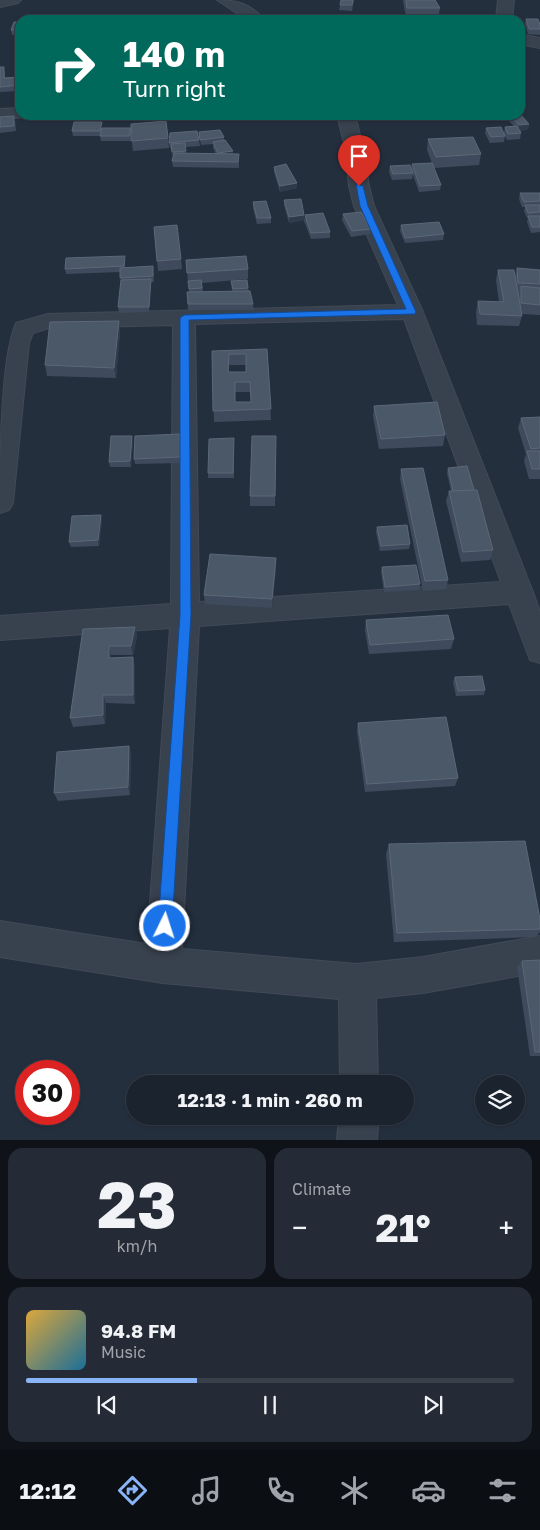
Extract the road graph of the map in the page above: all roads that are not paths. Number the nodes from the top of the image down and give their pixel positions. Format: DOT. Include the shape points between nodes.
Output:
graph roads {
  1 [pos="13,0"];
  2 [pos="225,0"];
  3 [pos="506,0"];
  4 [pos="0,2"];
  5 [pos="248,10"];
  6 [pos="504,15"];
  7 [pos="525,40"];
  8 [pos="540,43"];
  9 [pos="15,113"];
  10 [pos="0,114"];
  11 [pos="347,120"];
  12 [pos="412,312"];
  13 [pos="184,318"];
  14 [pos="0,503"];
  15 [pos="519,592"];
  16 [pos="186,615"];
  17 [pos="0,628"];
  18 [pos="540,651"];
  19 [pos="0,939"];
  20 [pos="540,954"];
  21 [pos="163,965"];
  22 [pos="357,982"];
  23 [pos="359,1075"];
  24 [pos="359,1125"];
  25 [pos="358,1140"];
  1 -- 4 [label="street"];
  2 -- 5 [label="street"];
  3 -- 6 [label="street"];
  7 -- 8 [label="street"];
  9 -- 10 [label="street"];
  11 -- 12 [label="street" via="364,206"];
  12 -- 13 [label="street"];
  12 -- 15 [label="street"];
  13 -- 14 [label="street" via="48,321 24,328 18,343"];
  13 -- 16 [label="street"];
  15 -- 16 [label="street"];
  15 -- 18 [label="street"];
  16 -- 17 [label="street"];
  16 -- 21 [label="street"];
  19 -- 21 [label="street"];
  20 -- 22 [label="street" via="423,975"];
  21 -- 22 [label="street"];
  22 -- 23 [label="street"];
  24 -- 25 [label="street"];
}
